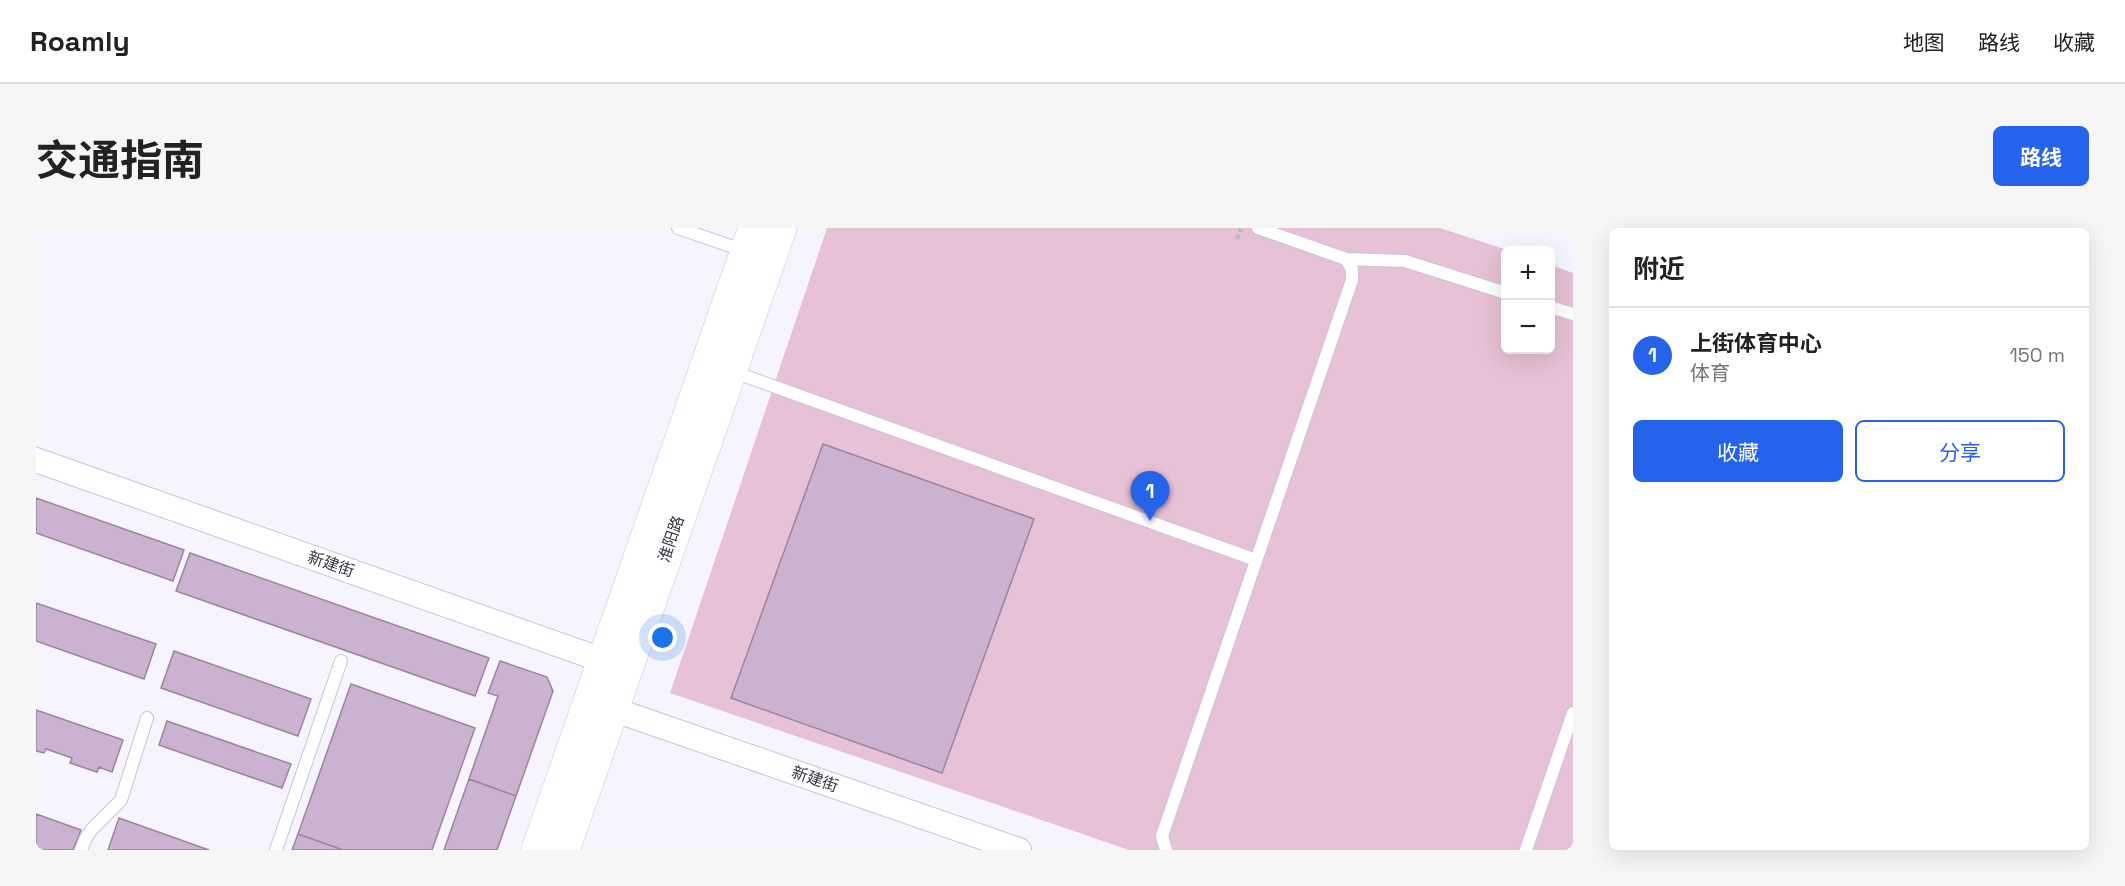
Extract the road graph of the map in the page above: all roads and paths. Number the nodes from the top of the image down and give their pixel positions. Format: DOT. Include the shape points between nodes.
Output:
graph roads {
  1 [pos="678,228"];
  2 [pos="780,228"];
  3 [pos="1241,228"];
  4 [pos="1258,228"];
  5 [pos="1237,239"];
  6 [pos="751,240"];
  7 [pos="1346,259"];
  8 [pos="1501,291"];
  9 [pos="1555,308"];
  10 [pos="1573,314"];
  11 [pos="730,370"];
  12 [pos="36,460"];
  13 [pos="1256,560"];
  14 [pos="341,662"];
  15 [pos="615,665"];
  16 [pos="612,709"];
  17 [pos="1573,713"];
  18 [pos="147,718"];
  19 [pos="81,850"];
  20 [pos="276,850"];
  21 [pos="538,850"];
  22 [pos="563,850"];
  23 [pos="1019,850"];
  24 [pos="1166,850"];
  25 [pos="1526,850"];
  1 -- 6 [label="lane"];
  2 -- 11 [label="main road, 淮阳路"];
  3 -- 5 [label="path"];
  4 -- 7 [label="lane"];
  6 -- 15 [label="main road, 淮阳路"];
  7 -- 8 [label="lane" via="1405,261"];
  7 -- 13 [label="lane" via="1352,269 1352,280"];
  9 -- 10 [label="lane"];
  11 -- 13 [label="lane"];
  11 -- 15 [label="main road, 淮阳路"];
  12 -- 15 [label="street, 新建街"];
  13 -- 24 [label="lane" via="1162,836"];
  14 -- 20 [label="lane"];
  15 -- 16 [label="main road, 淮阳路"];
  15 -- 21 [label="main road, 淮阳路"];
  16 -- 22 [label="main road, 淮阳路"];
  16 -- 23 [label="street, 新建街"];
  17 -- 25 [label="lane"];
  18 -- 19 [label="lane" via="121,800 92,829"];
}
